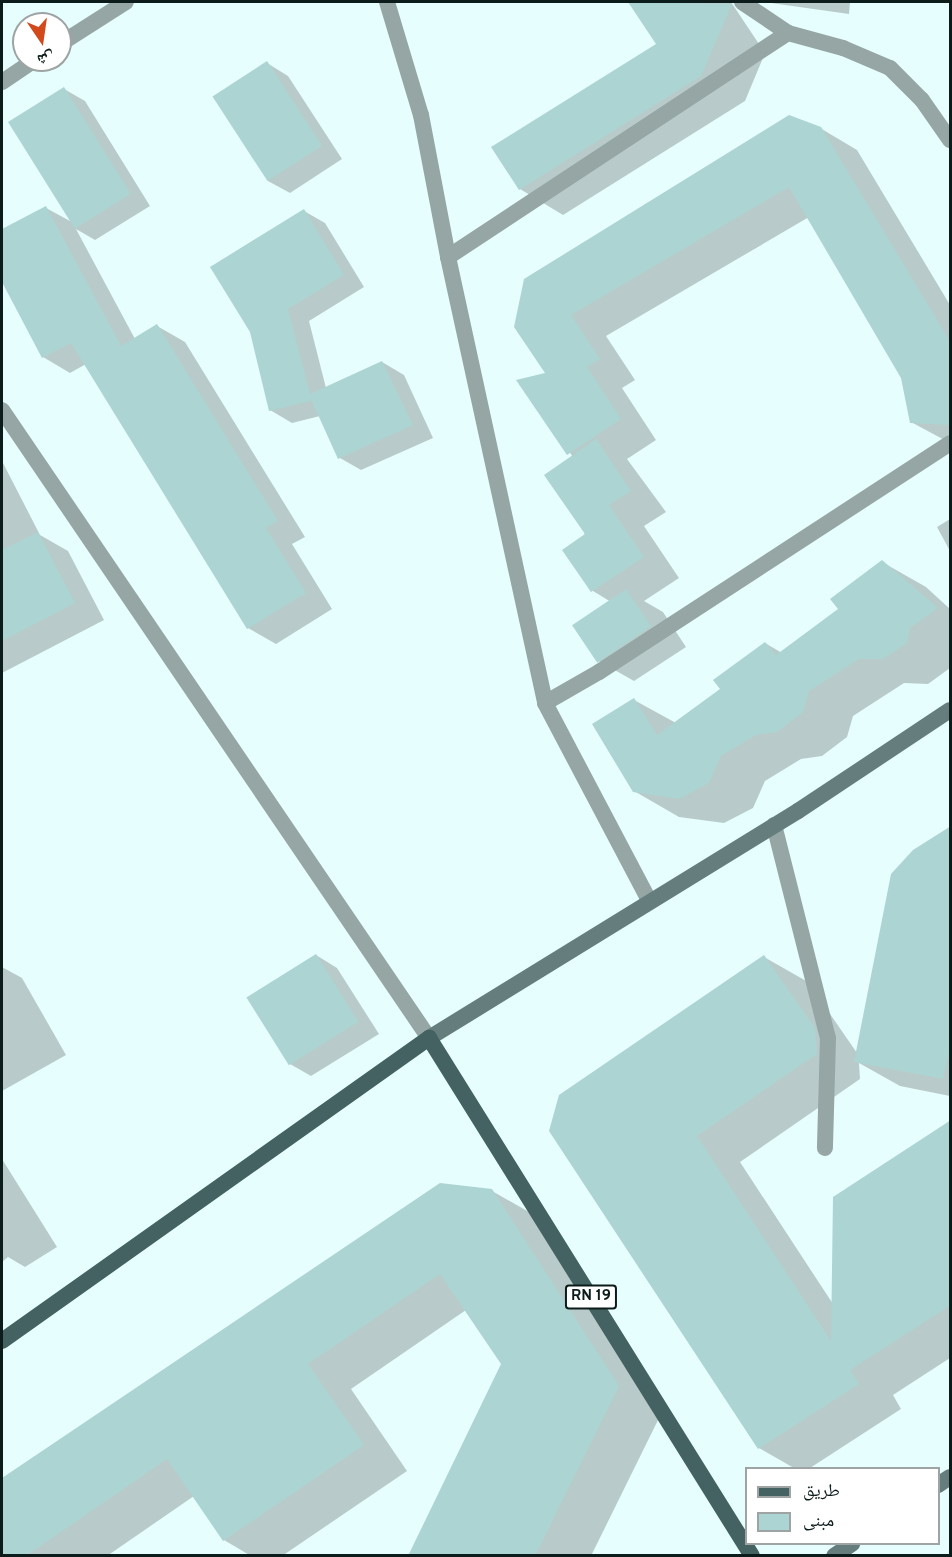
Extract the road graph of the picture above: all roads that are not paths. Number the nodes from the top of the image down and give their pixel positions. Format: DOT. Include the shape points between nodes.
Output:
graph roads {
  1 [pos="126,2"];
  2 [pos="387,2"];
  3 [pos="742,2"];
  4 [pos="788,33"];
  5 [pos="72,36"];
  6 [pos="17,72"];
  7 [pos="2,82"];
  8 [pos="951,140"];
  9 [pos="448,257"];
  10 [pos="2,410"];
  11 [pos="951,443"];
  12 [pos="545,703"];
  13 [pos="951,710"];
  14 [pos="774,825"];
  15 [pos="649,900"];
  16 [pos="429,1038"];
  17 [pos="825,1148"];
  18 [pos="2,1341"];
  19 [pos="745,1545"];
  20 [pos="850,1545"];
  21 [pos="834,1556"];
  1 -- 5 [label="street"];
  2 -- 9 [label="street" via="421,115"];
  3 -- 4 [label="street"];
  4 -- 8 [label="street" via="843,48 890,68 922,100"];
  4 -- 9 [label="street"];
  6 -- 7 [label="street"];
  9 -- 12 [label="street"];
  10 -- 16 [label="street"];
  11 -- 12 [label="street" via="599,672"];
  12 -- 15 [label="street"];
  13 -- 14 [label="main road"];
  14 -- 15 [label="main road"];
  14 -- 17 [label="street" via="828,1038"];
  15 -- 16 [label="main road"];
  16 -- 18 [label="main road"];
  16 -- 19 [label="main road, RN 19"];
  20 -- 21 [label="main road"];
}
